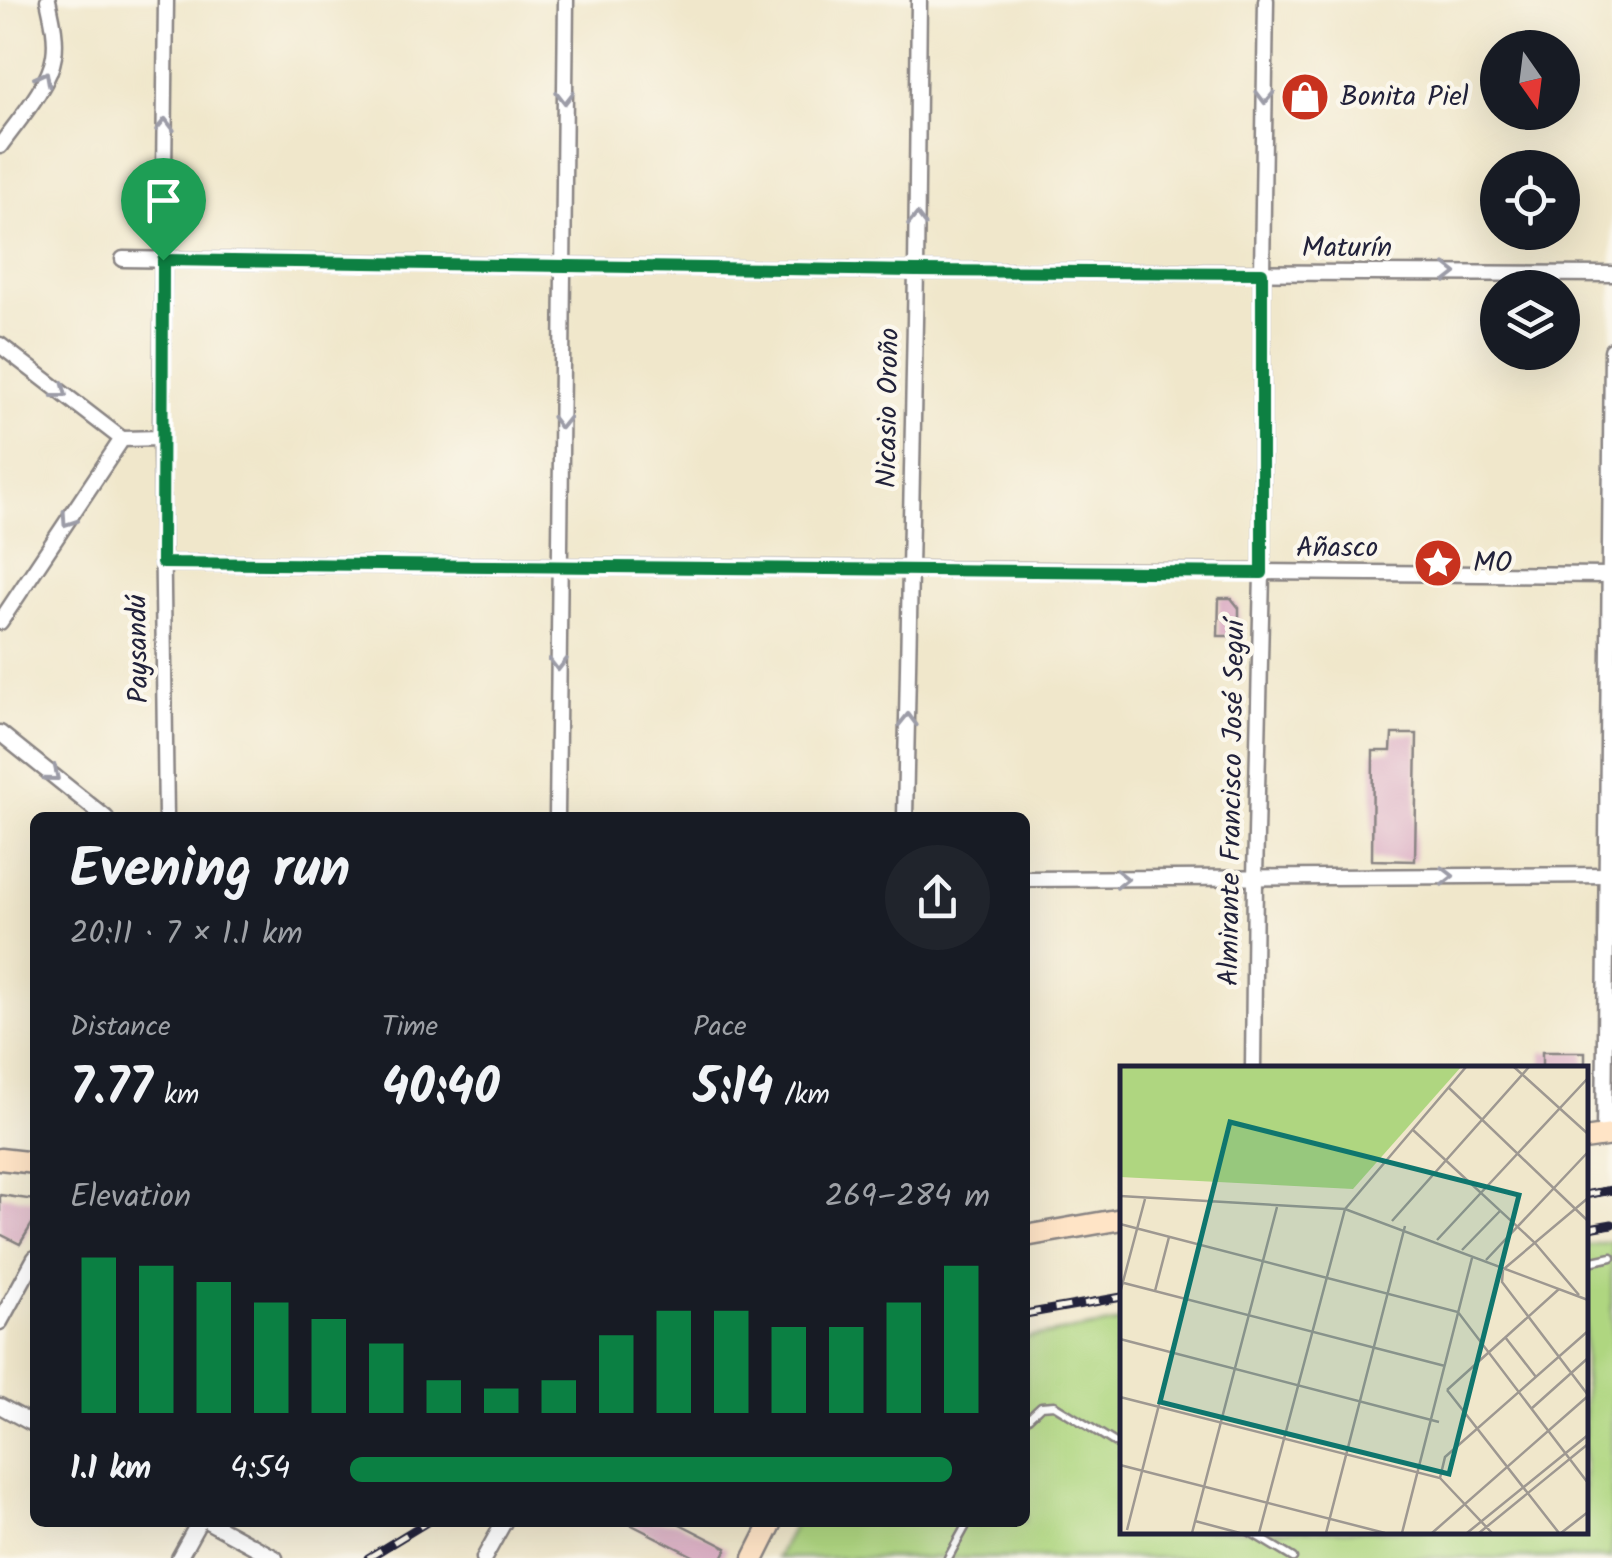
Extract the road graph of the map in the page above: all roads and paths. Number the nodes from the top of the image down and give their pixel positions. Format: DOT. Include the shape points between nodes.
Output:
graph roads {
  1 [pos="48,0"];
  2 [pos="166,0"];
  3 [pos="566,0"];
  4 [pos="918,0"];
  5 [pos="1266,0"];
  6 [pos="0,146"];
  7 [pos="123,260"];
  8 [pos="163,260"];
  9 [pos="564,264"];
  10 [pos="916,271"];
  11 [pos="1262,273"];
  12 [pos="1612,274"];
  13 [pos="0,345"];
  14 [pos="1612,350"];
  15 [pos="161,438"];
  16 [pos="122,439"];
  17 [pos="162,563"];
  18 [pos="558,566"];
  19 [pos="911,570"];
  20 [pos="1262,573"];
  21 [pos="1610,574"];
  22 [pos="0,622"];
  23 [pos="0,733"];
  24 [pos="99,812"];
  25 [pos="166,812"];
  26 [pos="556,812"];
  27 [pos="905,812"];
  28 [pos="1609,875"];
  29 [pos="1255,878"];
  30 [pos="1030,879"];
  31 [pos="1253,1066"];
  32 [pos="1600,1137"];
  33 [pos="0,1158"];
  34 [pos="30,1163"];
  35 [pos="1120,1219"];
  36 [pos="1030,1235"];
  37 [pos="1612,1257"];
  38 [pos="1587,1262"];
  39 [pos="30,1267"];
  40 [pos="0,1322"];
  41 [pos="0,1406"];
  42 [pos="1030,1416"];
  43 [pos="30,1422"];
  44 [pos="1120,1446"];
  45 [pos="196,1527"];
  46 [pos="218,1527"];
  47 [pos="501,1527"];
  48 [pos="770,1527"];
  49 [pos="965,1527"];
  50 [pos="1252,1533"];
  51 [pos="179,1558"];
  52 [pos="275,1558"];
  53 [pos="484,1558"];
  54 [pos="754,1558"];
  55 [pos="948,1558"];
  56 [pos="1293,1558"];
  6 -- 1 [label="street, one-way" via="54,60"];
  8 -- 2 [label="street, Paysandú, one-way"];
  3 -- 9 [label="street, one-way"];
  10 -- 4 [label="street, Nicasio Oroño, one-way"];
  5 -- 11 [label="street, Almirante Francisco José Seguí, one-way"];
  7 -- 8 [label="street, Maturín"];
  8 -- 9 [label="street, Maturín"];
  8 -- 15 [label="street, Paysandú"];
  9 -- 10 [label="street, Maturín"];
  9 -- 18 [label="street, one-way"];
  10 -- 11 [label="street, Maturín"];
  10 -- 19 [label="street, Nicasio Oroño"];
  11 -- 12 [label="street, Maturín, one-way"];
  11 -- 20 [label="street, Almirante Francisco José Seguí"];
  13 -- 16 [label="street, one-way"];
  14 -- 21 [label="street"];
  15 -- 16 [label="street"];
  15 -- 17 [label="street, Paysandú"];
  16 -- 22 [label="street, one-way"];
  17 -- 18 [label="street, Añasco"];
  17 -- 25 [label="street, Paysandú"];
  18 -- 19 [label="street, Añasco"];
  18 -- 26 [label="street, one-way"];
  19 -- 20 [label="street, Añasco"];
  27 -- 19 [label="street, Nicasio Oroño, one-way"];
  20 -- 21 [label="street, Añasco"];
  20 -- 29 [label="street, Almirante Francisco José Seguí"];
  21 -- 28 [label="street"];
  23 -- 24 [label="street, one-way"];
  29 -- 28 [label="street, one-way"];
  28 -- 32 [label="street"];
  30 -- 29 [label="street, one-way"];
  29 -- 31 [label="street, Almirante Francisco José Seguí"];
  33 -- 34 [label="main road"];
  35 -- 36 [label="main road"];
  37 -- 38 [label="lane"];
  39 -- 40 [label="street"];
  41 -- 43 [label="street"];
  42 -- 44 [label="lane" via="1054,1405"];
  45 -- 51 [label="street"];
  46 -- 52 [label="street"];
  47 -- 53 [label="street"];
  48 -- 54 [label="main road"];
  49 -- 55 [label="lane"];
  50 -- 56 [label="lane"];
}
